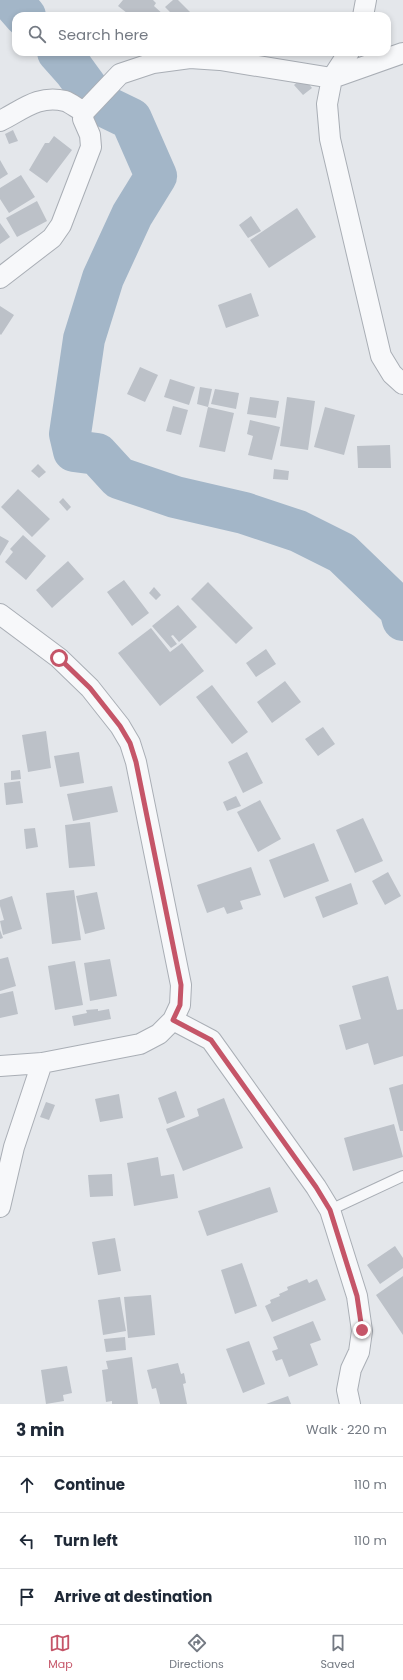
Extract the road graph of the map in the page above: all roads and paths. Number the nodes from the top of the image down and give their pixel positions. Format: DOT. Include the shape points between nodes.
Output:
graph roads {
  1 [pos="366,0"];
  2 [pos="364,12"];
  3 [pos="403,53"];
  4 [pos="346,56"];
  5 [pos="332,78"];
  6 [pos="86,110"];
  7 [pos="0,121"];
  8 [pos="0,278"];
  9 [pos="403,384"];
  10 [pos="0,614"];
  11 [pos="173,1020"];
  12 [pos="42,1063"];
  13 [pos="0,1066"];
  14 [pos="403,1176"];
  15 [pos="0,1207"];
  16 [pos="330,1210"];
  17 [pos="350,1404"];
  1 -- 2 [label="street"];
  3 -- 5 [label="street"];
  4 -- 5 [label="street"];
  5 -- 6 [label="street" via="220,60 190,58 153,63 120,74"];
  5 -- 9 [label="street" via="326,104 330,139 381,356 392,374"];
  6 -- 7 [label="street" via="65,101 45,100 24,107"];
  6 -- 8 [label="street" via="83,119 90,135 91,147 61,226 52,238"];
  10 -- 11 [label="street" via="59,658 90,688 130,743 181,985 180,1005"];
  11 -- 12 [label="street" via="159,1034 140,1044"];
  11 -- 16 [label="street" via="211,1040"];
  12 -- 13 [label="street"];
  12 -- 15 [label="street" via="14,1147"];
  14 -- 16 [label="lane"];
  16 -- 17 [label="street" via="357,1296 362,1330 359,1352 351,1369 347,1390"];
}
